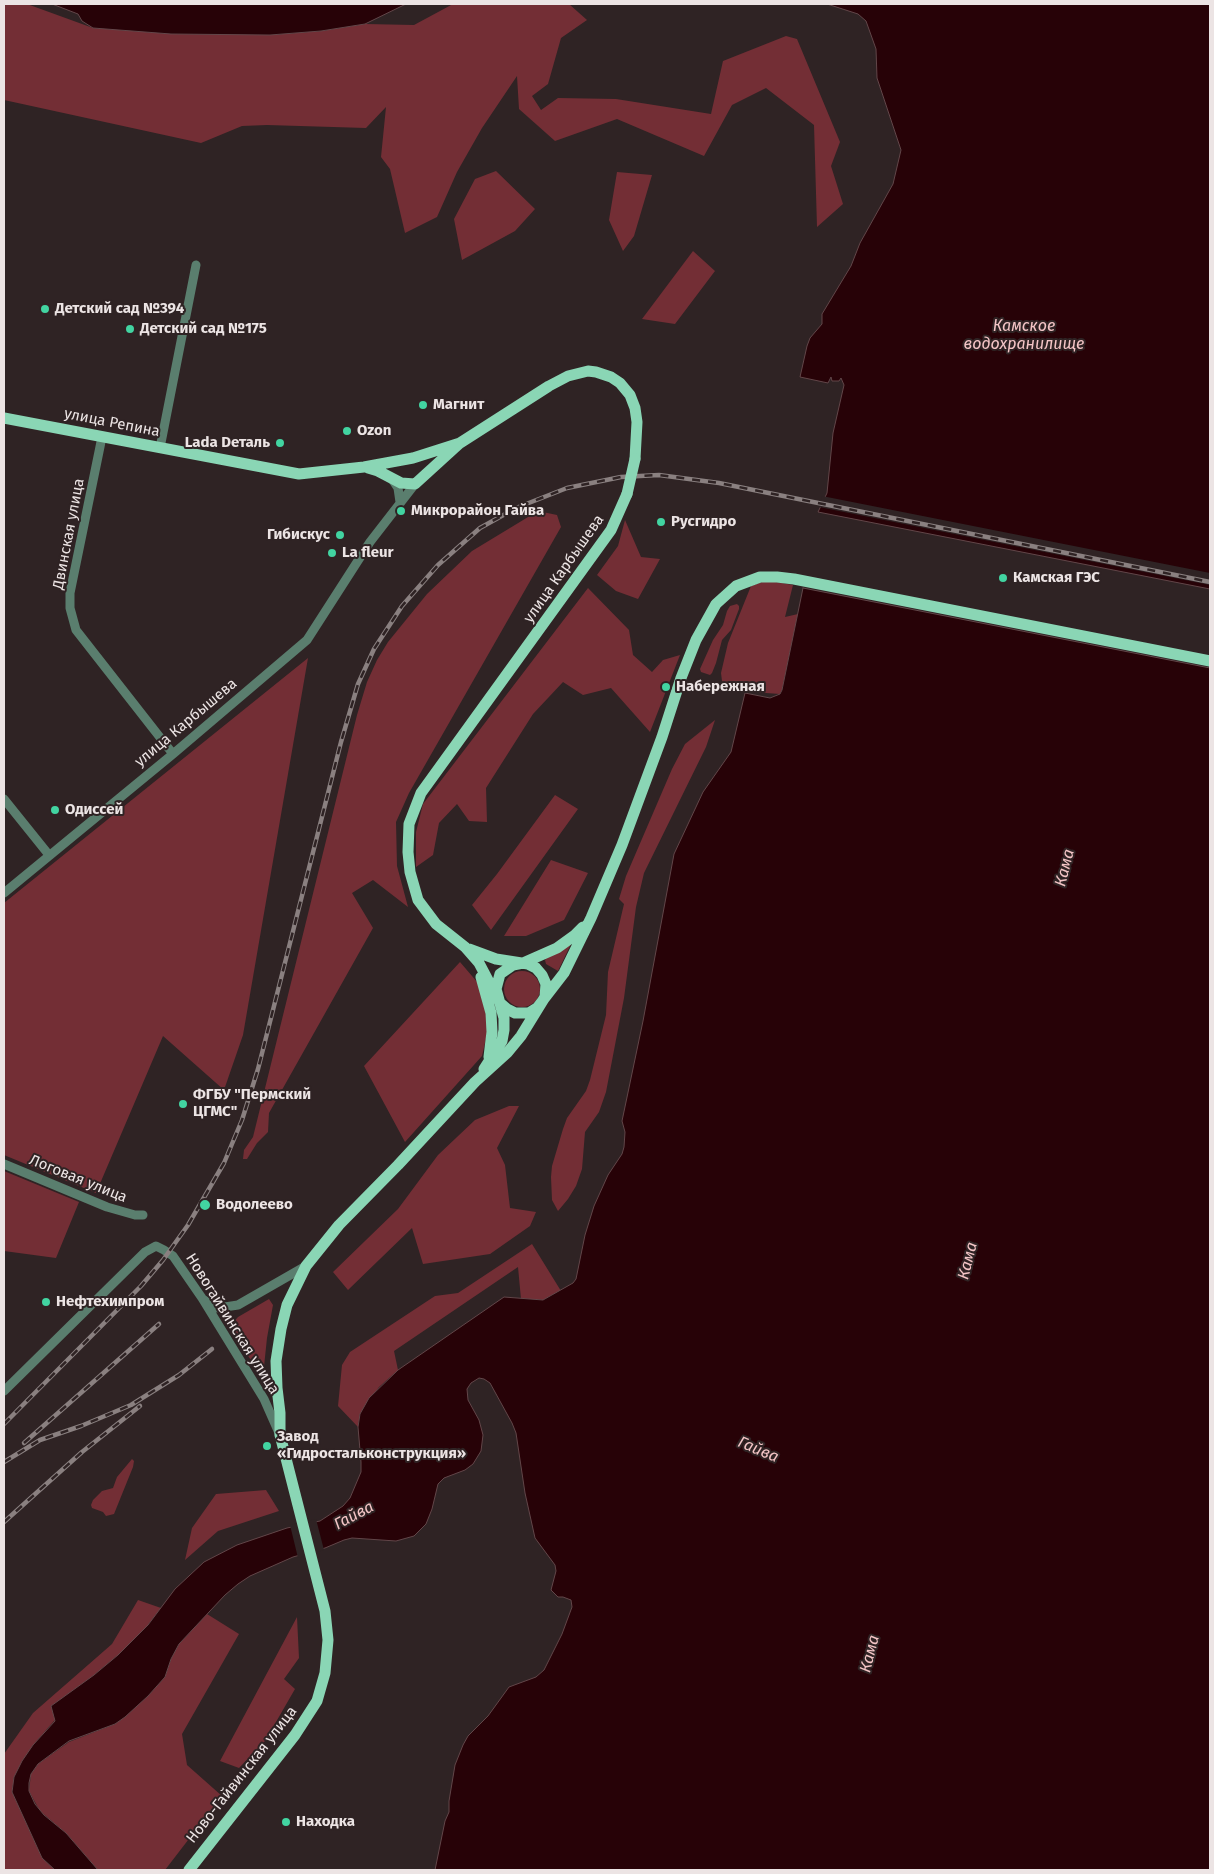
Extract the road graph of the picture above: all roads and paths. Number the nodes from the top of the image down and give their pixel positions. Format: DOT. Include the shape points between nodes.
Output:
graph roads {
  1 [pos="196,265"];
  2 [pos="4,418"];
  3 [pos="102,437"];
  4 [pos="460,443"];
  5 [pos="160,448"];
  6 [pos="413,458"];
  7 [pos="364,467"];
  8 [pos="426,472"];
  9 [pos="392,479"];
  10 [pos="414,484"];
  11 [pos="400,502"];
  12 [pos="1210,661"];
  13 [pos="172,754"];
  14 [pos="4,800"];
  15 [pos="50,855"];
  16 [pos="4,893"];
  17 [pos="591,918"];
  18 [pos="465,947"];
  19 [pos="523,963"];
  20 [pos="498,999"];
  21 [pos="543,1002"];
  22 [pos="475,1082"];
  23 [pos="4,1164"];
  24 [pos="143,1215"];
  25 [pos="306,1266"];
  26 [pos="202,1298"];
  27 [pos="4,1391"];
  28 [pos="280,1435"];
  29 [pos="188,1870"];
  1 -- 5 [label="street"];
  2 -- 3 [label="main road, улица Репина"];
  3 -- 5 [label="main road, улица Репина"];
  3 -- 13 [label="street, Двинская улица" via="70,592 70,608 76,630"];
  4 -- 6 [label="main road, улица Репина"];
  4 -- 8 [label="main road, улица Карбышева"];
  4 -- 18 [label="main road, улица Карбышева, bridge" via="549,386 568,376 588,371 604,374 620,383 633,400 637,422 635,459 628,494 608,535 421,793 409,824 410,872 418,900 436,924"];
  5 -- 7 [label="main road, улица Репина" via="299,474"];
  6 -- 7 [label="main road, улица Репина"];
  6 -- 8 [label="main road"];
  7 -- 9 [label="main road"];
  8 -- 10 [label="main road, улица Карбышева"];
  9 -- 10 [label="main road"];
  9 -- 11 [label="street" via="398,488"];
  10 -- 11 [label="street, улица Карбышева"];
  11 -- 13 [label="street, улица Карбышева" via="370,542 307,640"];
  12 -- 17 [label="main road" via="777,577 760,577 736,586 709,615 684,671 645,782"];
  13 -- 15 [label="street, улица Карбышева"];
  14 -- 15 [label="street"];
  15 -- 16 [label="street, улица Карбышева"];
  17 -- 19 [label="main road" via="566,942"];
  17 -- 21 [label="main road" via="564,973"];
  18 -- 19 [label="main road, улица Карбышева" via="496,959"];
  18 -- 20 [label="main road, улица Карбышева" via="484,970"];
  18 -- 22 [label="main road" via="480,976 491,1013 492,1043 487,1062"];
  19 -- 20 [label="main road" via="508,967 500,974 496,989"];
  19 -- 21 [label="main road" via="542,975 546,988"];
  20 -- 21 [label="main road" via="507,1009 520,1014 533,1011"];
  20 -- 22 [label="main road" via="504,1018 503,1036"];
  21 -- 22 [label="main road" via="502,1059"];
  22 -- 25 [label="main road, Ново-Гайвинская улица" via="339,1225"];
  23 -- 24 [label="street, Логовая улица" via="107,1207"];
  25 -- 26 [label="street" via="238,1305 218,1308"];
  25 -- 28 [label="main road, Ново-Гайвинская улица" via="287,1305 278,1346 276,1376"];
  26 -- 27 [label="street, Новогайвинская улица" via="178,1262 156,1246 145,1252"];
  26 -- 28 [label="street, Новогайвинская улица" via="264,1399"];
  28 -- 29 [label="main road, Ново-Гайвинская улица" via="325,1611 328,1640 325,1673 317,1701 295,1735"];
}
